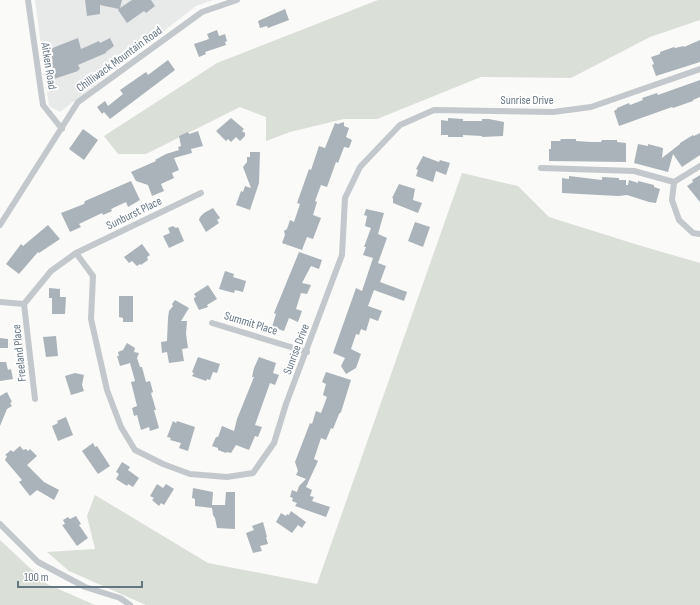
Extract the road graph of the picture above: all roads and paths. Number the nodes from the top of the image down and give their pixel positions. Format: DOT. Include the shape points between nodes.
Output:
graph roads {
  1 [pos="28,0"];
  2 [pos="237,0"];
  3 [pos="700,69"];
  4 [pos="62,129"];
  5 [pos="700,166"];
  6 [pos="541,168"];
  7 [pos="674,182"];
  8 [pos="201,193"];
  9 [pos="0,225"];
  10 [pos="700,234"];
  11 [pos="76,254"];
  12 [pos="0,302"];
  13 [pos="24,304"];
  14 [pos="212,323"];
  15 [pos="307,352"];
  16 [pos="35,399"];
  17 [pos="0,524"];
  18 [pos="130,605"];
  1 -- 4 [label="street, Aitken Road" via="44,105"];
  2 -- 4 [label="street, Chilliwack Mountain Road" via="202,12 78,102"];
  3 -- 15 [label="street, Sunrise Drive" via="590,107 553,112 434,110 400,125 360,167 345,198 342,255"];
  4 -- 9 [label="street, Chilliwack Mountain Road"];
  5 -- 7 [label="street"];
  6 -- 7 [label="street" via="634,171"];
  7 -- 10 [label="street" via="672,200 679,220 693,233"];
  8 -- 11 [label="street, Sunburst Place"];
  11 -- 13 [label="street" via="51,271"];
  11 -- 15 [label="street, Sunrise Drive" via="93,276 91,319 107,390 121,427 134,450 162,464 190,474 227,477 253,473 274,443 286,404"];
  12 -- 13 [label="street"];
  13 -- 16 [label="street, Freeland Place"];
  14 -- 15 [label="street, Summit Place"];
  17 -- 18 [label="street" via="38,562 85,587 120,598"];
}
